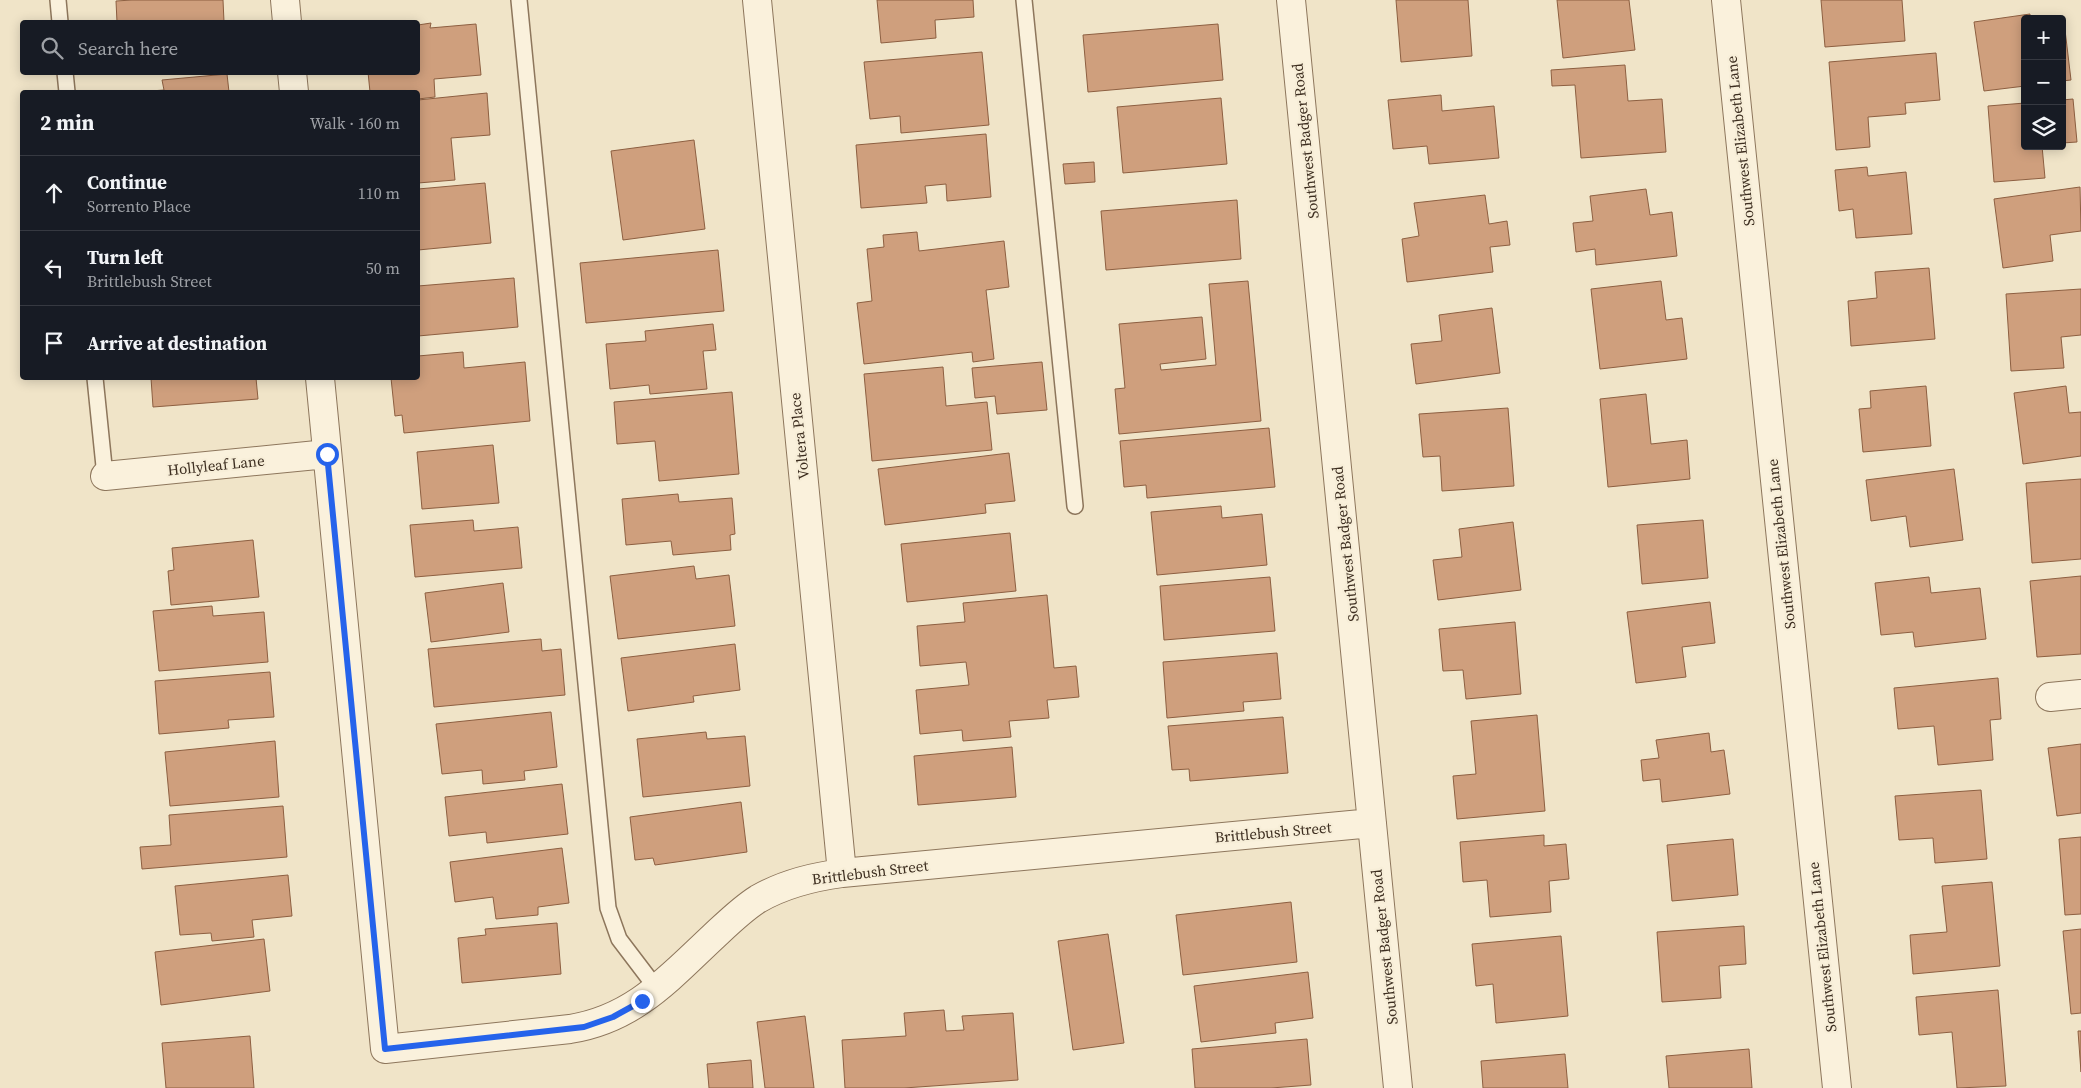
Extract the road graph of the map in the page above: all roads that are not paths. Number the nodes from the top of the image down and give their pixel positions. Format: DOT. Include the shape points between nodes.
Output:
graph roads {
  1 [pos="58,0"];
  2 [pos="285,0"];
  3 [pos="519,0"];
  4 [pos="757,0"];
  5 [pos="1024,0"];
  6 [pos="1291,0"];
  7 [pos="1726,0"];
  8 [pos="60,20"];
  9 [pos="287,20"];
  10 [pos="65,75"];
  11 [pos="292,75"];
  12 [pos="67,90"];
  13 [pos="294,90"];
  14 [pos="95,380"];
  15 [pos="320,380"];
  16 [pos="327,454"];
  17 [pos="105,476"];
  18 [pos="1075,506"];
  19 [pos="2081,694"];
  20 [pos="2050,697"];
  21 [pos="1372,823"];
  22 [pos="842,873"];
  23 [pos="657,990"];
  24 [pos="1398,1088"];
  25 [pos="1836,1088"];
  1 -- 8 [label="lane"];
  2 -- 9 [label="street"];
  3 -- 23 [label="lane" via="608,908 619,939"];
  4 -- 22 [label="street, Voltera Place"];
  5 -- 18 [label="lane"];
  6 -- 21 [label="street, Southwest Badger Road"];
  7 -- 25 [label="street, Southwest Elizabeth Lane"];
  10 -- 12 [label="lane"];
  11 -- 13 [label="street"];
  14 -- 17 [label="lane"];
  15 -- 16 [label="street"];
  16 -- 17 [label="street, Hollyleaf Lane"];
  16 -- 23 [label="street, Brittlebush Street" via="385,1049 584,1027 613,1017"];
  19 -- 20 [label="street"];
  21 -- 22 [label="street, Brittlebush Street"];
  21 -- 24 [label="street, Southwest Badger Road"];
  22 -- 23 [label="street, Brittlebush Street" via="795,883 757,900 726,924"];
}
